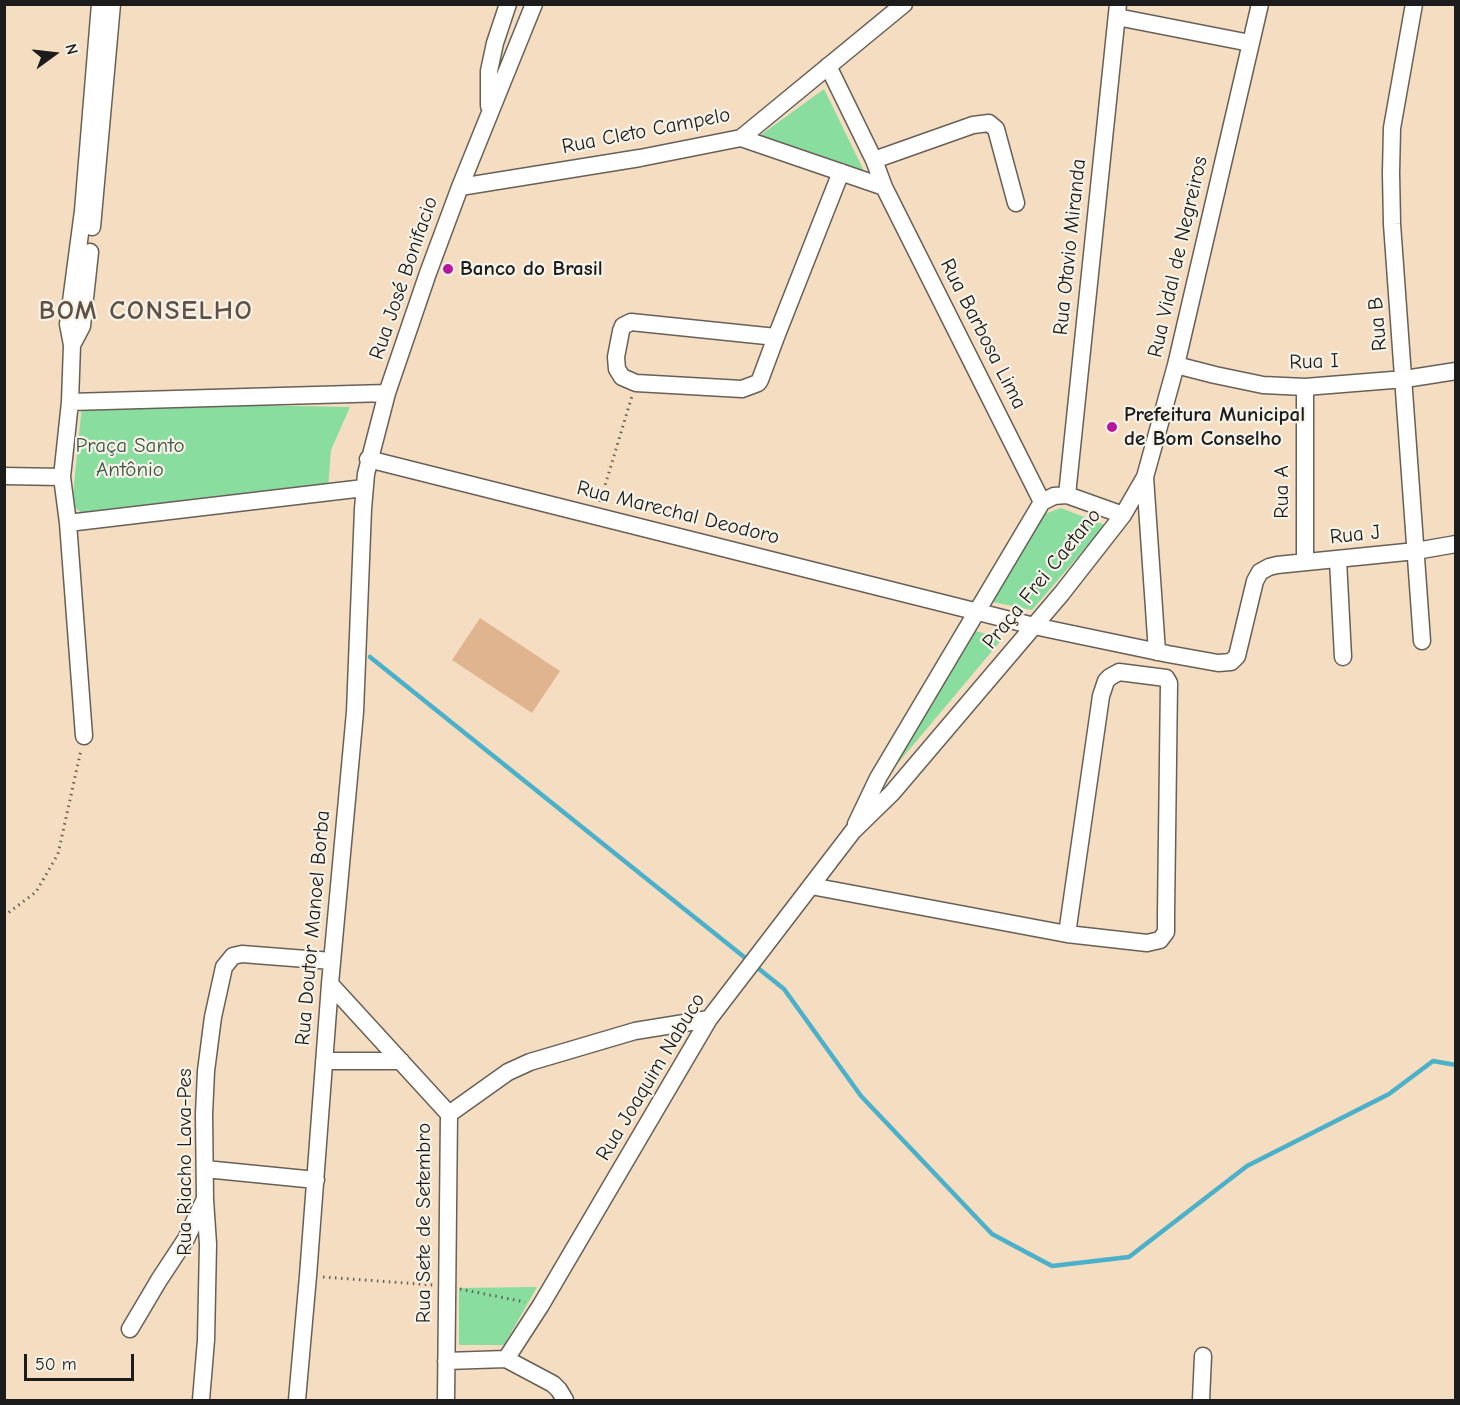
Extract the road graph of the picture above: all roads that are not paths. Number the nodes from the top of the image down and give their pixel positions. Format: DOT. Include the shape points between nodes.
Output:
graph roads {
  1 [pos="100,4"];
  2 [pos="112,4"];
  3 [pos="508,4"];
  4 [pos="534,4"];
  5 [pos="904,4"];
  6 [pos="1260,4"];
  7 [pos="1414,4"];
  8 [pos="1117,11"];
  9 [pos="1250,43"];
  10 [pos="828,66"];
  11 [pos="489,115"];
  12 [pos="741,138"];
  13 [pos="874,160"];
  14 [pos="841,172"];
  15 [pos="460,187"];
  16 [pos="884,187"];
  17 [pos="1016,202"];
  18 [pos="776,338"];
  19 [pos="72,345"];
  20 [pos="1176,365"];
  21 [pos="1455,370"];
  22 [pos="1405,378"];
  23 [pos="1305,387"];
  24 [pos="387,393"];
  25 [pos="70,402"];
  26 [pos="368,459"];
  27 [pos="4,476"];
  28 [pos="62,477"];
  29 [pos="1145,477"];
  30 [pos="364,488"];
  31 [pos="1067,495"];
  32 [pos="1042,502"];
  33 [pos="1123,515"];
  34 [pos="68,523"];
  35 [pos="1455,544"];
  36 [pos="1416,551"];
  37 [pos="1338,560"];
  38 [pos="1305,562"];
  39 [pos="1260,572"];
  40 [pos="977,611"];
  41 [pos="1034,626"];
  42 [pos="1422,641"];
  43 [pos="1163,653"];
  44 [pos="1343,657"];
  45 [pos="1162,677"];
  46 [pos="84,736"];
  47 [pos="853,831"];
  48 [pos="811,886"];
  49 [pos="1067,934"];
  50 [pos="332,961"];
  51 [pos="330,984"];
  52 [pos="714,1012"];
  53 [pos="324,1061"];
  54 [pos="401,1061"];
  55 [pos="449,1114"];
  56 [pos="205,1169"];
  57 [pos="316,1179"];
  58 [pos="205,1200"];
  59 [pos="130,1329"];
  60 [pos="1203,1356"];
  61 [pos="506,1359"];
  62 [pos="446,1361"];
  63 [pos="201,1401"];
  64 [pos="297,1401"];
  65 [pos="446,1401"];
  66 [pos="565,1401"];
  67 [pos="1201,1401"];
  1 -- 19 [label="street" via="68,324"];
  2 -- 19 [label="street" via="82,326"];
  3 -- 11 [label="street, Rua José Bonifacio" via="489,71"];
  4 -- 11 [label="street, Rua José Bonifacio"];
  5 -- 10 [label="street, Rua Cleto Campelo"];
  6 -- 9 [label="street, Rua Vidal de Negreiros"];
  7 -- 22 [label="street, Rua B" via="1392,128 1392,224"];
  8 -- 9 [label="street"];
  8 -- 31 [label="street, Rua Otavio Miranda"];
  9 -- 20 [label="street, Rua Vidal de Negreiros"];
  10 -- 12 [label="street, Rua Cleto Campelo"];
  10 -- 13 [label="street, Rua Barbosa Lima"];
  11 -- 15 [label="street, Rua José Bonifacio"];
  12 -- 14 [label="street"];
  12 -- 15 [label="street, Rua Cleto Campelo"];
  13 -- 16 [label="street, Rua Barbosa Lima"];
  13 -- 17 [label="street" via="989,123 996,129"];
  14 -- 16 [label="street"];
  14 -- 18 [label="street"];
  15 -- 24 [label="street, Rua José Bonifacio"];
  16 -- 32 [label="street, Rua Barbosa Lima"];
  18 -- 18 [label="street" via="760,380 748,388 636,383 621,377 617,369 621,331 626,323"];
  19 -- 25 [label="street"];
  20 -- 23 [label="street, Rua I" via="1263,385"];
  20 -- 29 [label="street, Rua Vidal de Negreiros"];
  21 -- 22 [label="street, Rua I"];
  22 -- 23 [label="street, Rua I"];
  22 -- 36 [label="street, Rua B"];
  23 -- 38 [label="street, Rua A"];
  24 -- 25 [label="street"];
  24 -- 26 [label="street, Rua José Bonifacio"];
  25 -- 28 [label="street"];
  26 -- 30 [label="street, Rua Doutor Manoel Borba"];
  26 -- 40 [label="street, Rua Marechal Deodoro"];
  27 -- 28 [label="street"];
  28 -- 34 [label="street"];
  29 -- 33 [label="street, Rua Vidal de Negreiros"];
  29 -- 43 [label="street"];
  30 -- 34 [label="street"];
  30 -- 50 [label="street, Rua Doutor Manoel Borba" via="355,712"];
  31 -- 32 [label="street, Praça Frei Caetano"];
  31 -- 33 [label="street, Praça Frei Caetano"];
  32 -- 40 [label="street, Praça Frei Caetano"];
  33 -- 41 [label="street, Praça Frei Caetano"];
  34 -- 46 [label="street"];
  35 -- 36 [label="street, Rua J"];
  36 -- 37 [label="street, Rua J"];
  36 -- 42 [label="street, Rua B"];
  37 -- 38 [label="street, Rua J"];
  37 -- 44 [label="street"];
  38 -- 39 [label="street, Rua J" via="1277,565"];
  39 -- 43 [label="street, Rua Marechal Deodoro" via="1234,660 1218,663"];
  40 -- 41 [label="street, Rua Marechal Deodoro"];
  40 -- 47 [label="street, Praça Frei Caetano" via="878,778"];
  41 -- 43 [label="street, Rua Marechal Deodoro"];
  41 -- 47 [label="street, Praça Frei Caetano" via="892,793"];
  43 -- 45 [label="street"];
  45 -- 49 [label="street" via="1119,672 1110,676 1103,688"];
  45 -- 49 [label="street" via="1169,683 1164,937 1147,943"];
  47 -- 48 [label="street, Rua Joaquim Nabuco"];
  48 -- 49 [label="street"];
  48 -- 52 [label="street, Rua Joaquim Nabuco"];
  50 -- 51 [label="street, Rua Doutor Manoel Borba"];
  50 -- 56 [label="street, Rua Riacho Lava-Pes" via="242,954 228,960 213,1017 206,1071"];
  51 -- 53 [label="street, Rua Doutor Manoel Borba"];
  51 -- 54 [label="street, Rua Sete de Setembro"];
  52 -- 55 [label="street" via="530,1062 508,1072"];
  52 -- 61 [label="street, Rua Joaquim Nabuco"];
  53 -- 54 [label="street"];
  53 -- 57 [label="street, Rua Doutor Manoel Borba"];
  54 -- 55 [label="street, Rua Sete de Setembro"];
  55 -- 62 [label="street, Rua Sete de Setembro"];
  56 -- 57 [label="street"];
  56 -- 58 [label="street, Rua Riacho Lava-Pes"];
  57 -- 64 [label="street, Rua Doutor Manoel Borba"];
  58 -- 59 [label="street" via="186,1239"];
  58 -- 63 [label="street, Rua Riacho Lava-Pes" via="208,1244"];
  60 -- 67 [label="street"];
  61 -- 62 [label="street"];
  61 -- 66 [label="street" via="552,1384"];
  62 -- 65 [label="street, Rua Sete de Setembro"];
}
